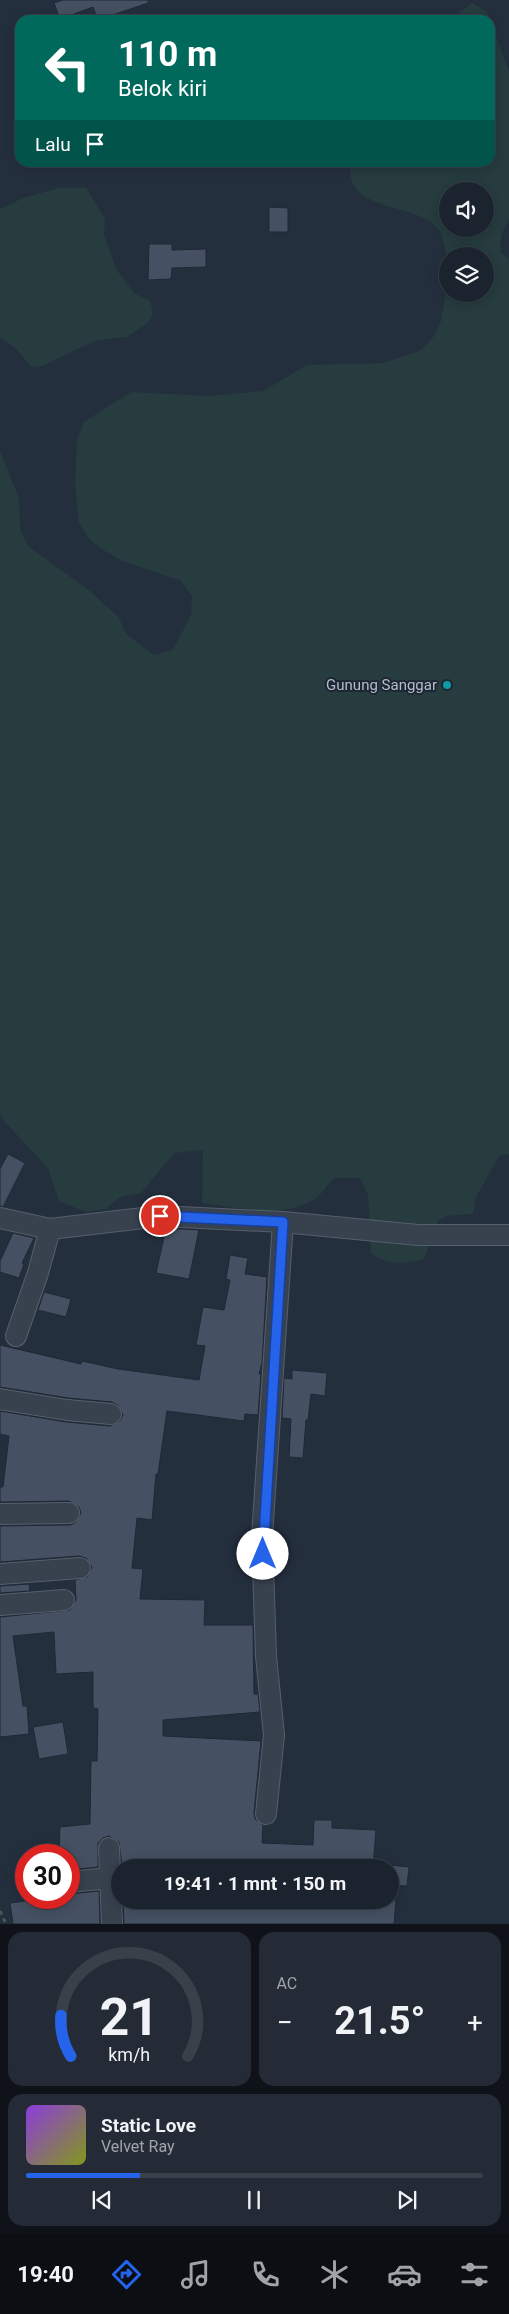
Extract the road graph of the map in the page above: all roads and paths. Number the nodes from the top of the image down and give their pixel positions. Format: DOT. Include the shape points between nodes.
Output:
graph roads {
  1 [pos="0,1218"];
  2 [pos="283,1222"];
  3 [pos="50,1229"];
  4 [pos="509,1235"];
  5 [pos="16,1336"];
  6 [pos="0,1399"];
  7 [pos="110,1414"];
  8 [pos="69,1513"];
  9 [pos="0,1514"];
  10 [pos="80,1568"];
  11 [pos="0,1574"];
  12 [pos="64,1600"];
  13 [pos="0,1605"];
  14 [pos="266,1814"];
  15 [pos="109,1848"];
  16 [pos="111,1859"];
  17 [pos="111,1878"];
  18 [pos="80,1881"];
  19 [pos="113,1909"];
  20 [pos="0,1911"];
  21 [pos="6,1924"];
  22 [pos="112,1924"];
  1 -- 3 [label="street"];
  2 -- 3 [label="street" via="160,1216"];
  2 -- 4 [label="street" via="418,1235"];
  2 -- 14 [label="street" via="262,1536 266,1656 274,1735"];
  3 -- 5 [label="street"];
  6 -- 7 [label="street"];
  8 -- 9 [label="street"];
  10 -- 11 [label="street"];
  12 -- 13 [label="street"];
  15 -- 16 [label="street"];
  17 -- 18 [label="street"];
  19 -- 22 [label="street"];
  20 -- 21 [label="path"];
}
